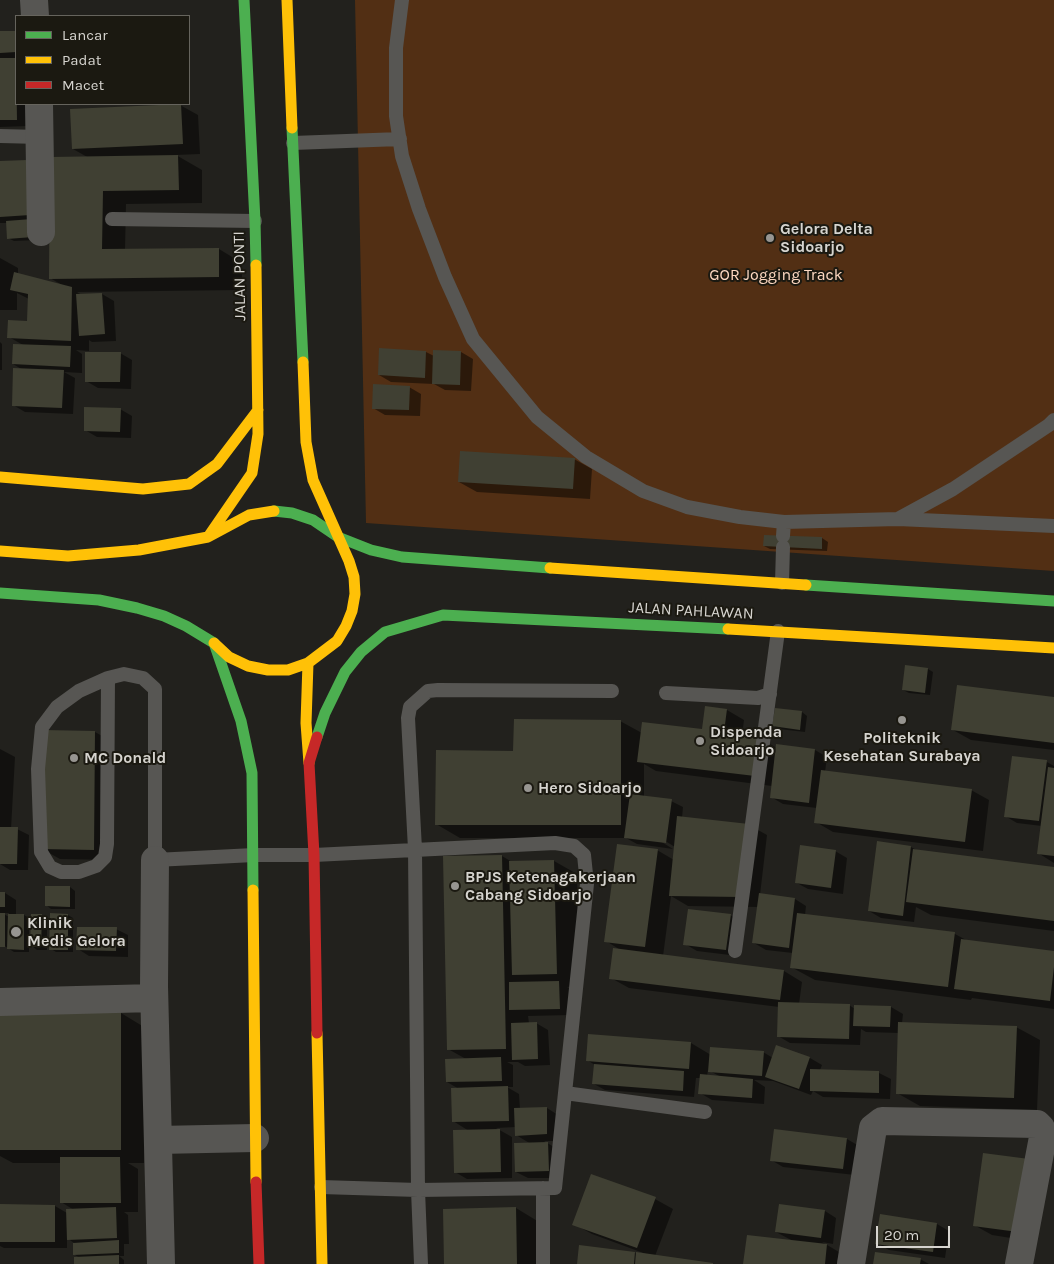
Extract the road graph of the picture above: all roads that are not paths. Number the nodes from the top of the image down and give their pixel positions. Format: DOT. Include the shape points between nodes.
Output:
graph roads {
  1 [pos="34,0"];
  2 [pos="244,0"];
  3 [pos="287,0"];
  4 [pos="402,0"];
  5 [pos="35,15"];
  6 [pos="39,105"];
  7 [pos="0,136"];
  8 [pos="40,137"];
  9 [pos="400,139"];
  10 [pos="293,143"];
  11 [pos="112,219"];
  12 [pos="255,221"];
  13 [pos="41,232"];
  14 [pos="258,410"];
  15 [pos="1054,420"];
  16 [pos="0,478"];
  17 [pos="898,519"];
  18 [pos="1054,526"];
  19 [pos="783,535"];
  20 [pos="208,537"];
  21 [pos="338,537"];
  22 [pos="0,551"];
  23 [pos="782,583"];
  24 [pos="0,592"];
  25 [pos="1054,601"];
  26 [pos="778,631"];
  27 [pos="214,643"];
  28 [pos="1054,648"];
  29 [pos="308,663"];
  30 [pos="108,678"];
  31 [pos="612,691"];
  32 [pos="666,693"];
  33 [pos="770,694"];
  34 [pos="309,763"];
  35 [pos="415,849"];
  36 [pos="254,855"];
  37 [pos="314,855"];
  38 [pos="155,860"];
  39 [pos="735,951"];
  40 [pos="0,991"];
  41 [pos="154,992"];
  42 [pos="0,1002"];
  43 [pos="564,1093"];
  44 [pos="705,1112"];
  45 [pos="255,1138"];
  46 [pos="158,1140"];
  47 [pos="321,1187"];
  48 [pos="543,1188"];
  49 [pos="418,1190"];
  50 [pos="161,1264"];
  51 [pos="259,1264"];
  52 [pos="322,1264"];
  53 [pos="421,1264"];
  54 [pos="543,1264"];
  55 [pos="851,1264"];
  56 [pos="1019,1264"];
  1 -- 5 [label="street"];
  2 -- 12 [label="main road, JALAN PONTI"];
  3 -- 10 [label="main road"];
  4 -- 9 [label="lane" via="396,48 396,116"];
  6 -- 8 [label="street"];
  7 -- 8 [label="lane"];
  8 -- 13 [label="street"];
  9 -- 10 [label="lane"];
  9 -- 19 [label="lane" via="402,156 419,209 473,339 537,417 586,457 643,491 687,507 740,517"];
  10 -- 21 [label="main road" via="306,442 313,480"];
  11 -- 12 [label="lane"];
  12 -- 14 [label="main road, JALAN PONTI"];
  14 -- 16 [label="main road" via="217,464 189,484 143,489"];
  14 -- 20 [label="main road, JALAN PONTI" via="252,474"];
  15 -- 17 [label="lane" via="953,489"];
  17 -- 18 [label="lane"];
  17 -- 19 [label="lane"];
  19 -- 23 [label="lane"];
  20 -- 21 [label="main road, JALAN PAHLAWAN" via="249,515 271,511 313,520"];
  20 -- 22 [label="main road, JALAN PAHLAWAN" via="139,550 68,556"];
  21 -- 23 [label="main road, JALAN PAHLAWAN" via="371,550 402,557"];
  21 -- 29 [label="main road" via="354,577 352,611 337,641"];
  23 -- 25 [label="main road, JALAN PAHLAWAN"];
  24 -- 27 [label="main road" via="99,600 137,608 164,616"];
  26 -- 28 [label="main road, JALAN PAHLAWAN"];
  26 -- 33 [label="lane"];
  26 -- 34 [label="main road, JALAN PAHLAWAN" via="443,615 385,632 361,652 345,672 325,713"];
  27 -- 29 [label="main road" via="229,657 248,666 288,670"];
  27 -- 36 [label="main road" via="241,721 252,773"];
  29 -- 34 [label="main road" via="306,723"];
  30 -- 30 [label="lane" via="105,858 96,866 79,872 61,872 50,867 41,852 38,770 42,727 57,707 79,691"];
  30 -- 38 [label="lane" via="124,674 142,678 156,689"];
  31 -- 35 [label="lane" via="438,690 428,691 419,698 410,706 408,718"];
  32 -- 33 [label="lane" via="758,698"];
  33 -- 39 [label="lane"];
  34 -- 37 [label="main road"];
  35 -- 37 [label="lane"];
  35 -- 43 [label="lane" via="555,843 574,846 584,855 587,884"];
  35 -- 49 [label="lane"];
  36 -- 37 [label="lane"];
  36 -- 38 [label="lane"];
  36 -- 45 [label="main road"];
  37 -- 47 [label="main road"];
  38 -- 41 [label="street"];
  40 -- 41 [label="street"];
  41 -- 42 [label="street"];
  41 -- 46 [label="street"];
  43 -- 44 [label="lane"];
  43 -- 48 [label="lane" via="555,1188"];
  45 -- 46 [label="street"];
  45 -- 51 [label="main road"];
  46 -- 50 [label="street"];
  47 -- 49 [label="lane"];
  47 -- 52 [label="main road"];
  48 -- 49 [label="lane"];
  48 -- 54 [label="lane"];
  49 -- 53 [label="lane"];
  55 -- 56 [label="street" via="873,1128 882,1121 1037,1124 1041,1128 1043,1138"];
}
